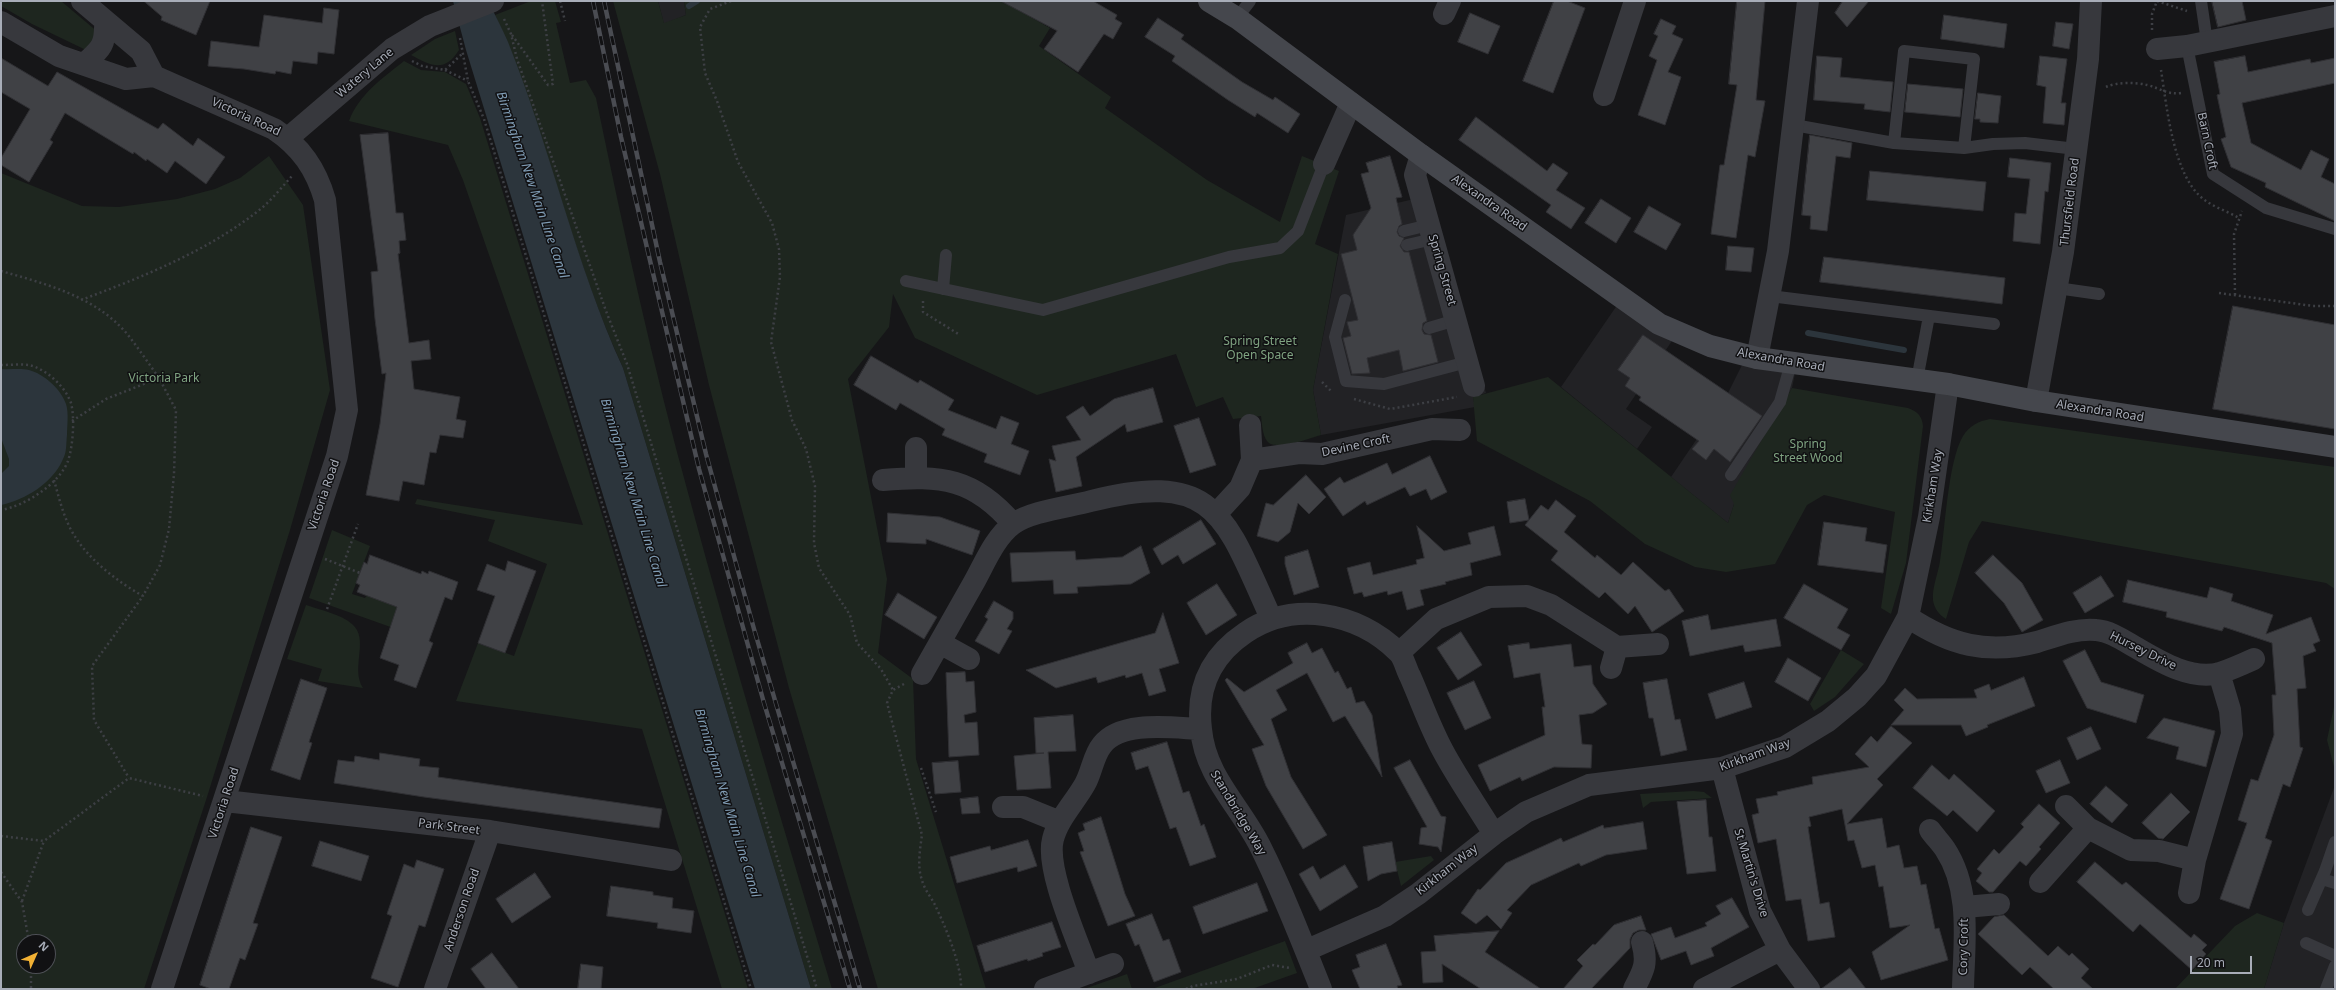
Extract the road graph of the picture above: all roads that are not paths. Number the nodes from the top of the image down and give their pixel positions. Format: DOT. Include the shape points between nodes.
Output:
graph roads {
  1 [pos="82,1"];
  2 [pos="493,1"];
  3 [pos="1209,1"];
  4 [pos="1635,1"];
  5 [pos="1808,1"];
  6 [pos="2091,1"];
  7 [pos="2201,1"];
  8 [pos="1243,9"];
  9 [pos="2335,16"];
  10 [pos="105,21"];
  11 [pos="1,22"];
  12 [pos="2197,44"];
  13 [pos="2157,49"];
  14 [pos="84,64"];
  15 [pos="154,76"];
  16 [pos="1604,95"];
  17 [pos="1351,103"];
  18 [pos="1794,125"];
  19 [pos="288,138"];
  20 [pos="1894,143"];
  21 [pos="1964,148"];
  22 [pos="2076,149"];
  23 [pos="1421,155"];
  24 [pos="1324,164"];
  25 [pos="2335,229"];
  26 [pos="1404,231"];
  27 [pos="1431,232"];
  28 [pos="1407,245"];
  29 [pos="946,255"];
  30 [pos="906,281"];
  31 [pos="2057,288"];
  32 [pos="943,289"];
  33 [pos="2099,294"];
  34 [pos="1770,296"];
  35 [pos="1345,300"];
  36 [pos="1929,316"];
  37 [pos="1456,320"];
  38 [pos="1994,324"];
  39 [pos="1429,328"];
  40 [pos="1757,358"];
  41 [pos="1467,362"];
  42 [pos="1791,363"];
  43 [pos="1917,380"];
  44 [pos="1948,384"];
  45 [pos="1474,386"];
  46 [pos="2036,401"];
  47 [pos="1250,426"];
  48 [pos="1460,430"];
  49 [pos="2335,447"];
  50 [pos="916,448"];
  51 [pos="1252,460"];
  52 [pos="1731,475"];
  53 [pos="916,477"];
  54 [pos="883,480"];
  55 [pos="1217,513"];
  56 [pos="1013,524"];
  57 [pos="1908,617"];
  58 [pos="1271,618"];
  59 [pos="940,643"];
  60 [pos="1658,644"];
  61 [pos="1617,647"];
  62 [pos="1399,653"];
  63 [pos="968,659"];
  64 [pos="2254,659"];
  65 [pos="1611,668"];
  66 [pos="2219,673"];
  67 [pos="922,674"];
  68 [pos="1201,729"];
  69 [pos="1722,768"];
  70 [pos="225,801"];
  71 [pos="2066,806"];
  72 [pos="1002,807"];
  73 [pos="1060,822"];
  74 [pos="2088,828"];
  75 [pos="1930,830"];
  76 [pos="490,832"];
  77 [pos="1494,834"];
  78 [pos="2335,842"];
  79 [pos="671,860"];
  80 [pos="2195,860"];
  81 [pos="2322,879"];
  82 [pos="2040,882"];
  83 [pos="2335,883"];
  84 [pos="2189,893"];
  85 [pos="2000,904"];
  86 [pos="1965,907"];
  87 [pos="2308,910"];
  88 [pos="1642,942"];
  89 [pos="2306,943"];
  90 [pos="1780,950"];
  91 [pos="1309,956"];
  92 [pos="2335,956"];
  93 [pos="1113,964"];
  94 [pos="2335,966"];
  95 [pos="1089,973"];
  96 [pos="162,989"];
  97 [pos="435,989"];
  98 [pos="1045,989"];
  99 [pos="1321,989"];
  100 [pos="1634,989"];
  101 [pos="1704,989"];
  102 [pos="1809,989"];
  103 [pos="1966,989"];
  104 [pos="2326,989"];
  1 -- 10 [label="street"];
  2 -- 19 [label="street, Watery Lane" via="430,26 378,59 344,92"];
  3 -- 8 [label="main road, Alexandra Road"];
  4 -- 16 [label="street"];
  5 -- 18 [label="street"];
  6 -- 22 [label="street, Thursfield Road" via="2088,59"];
  7 -- 12 [label="lane, Barn Croft" via="2203,16"];
  8 -- 17 [label="main road, Alexandra Road"];
  9 -- 12 [label="street"];
  10 -- 14 [label="street" via="106,38 102,47"];
  10 -- 15 [label="street" via="141,51"];
  11 -- 14 [label="street" via="59,56"];
  12 -- 13 [label="street"];
  12 -- 25 [label="lane, Barn Croft" via="2196,90 2213,174 2266,208"];
  14 -- 15 [label="street, Victoria Road" via="126,79"];
  15 -- 19 [label="street, Victoria Road" via="261,122"];
  17 -- 23 [label="main road, Alexandra Road"];
  17 -- 24 [label="street"];
  18 -- 20 [label="lane"];
  18 -- 34 [label="street"];
  19 -- 70 [label="street, Victoria Road" via="303,153 318,176 325,200 347,410 337,456"];
  20 -- 21 [label="lane"];
  20 -- 21 [label="lane" via="1904,51 1974,60"];
  21 -- 22 [label="lane" via="2025,143"];
  22 -- 31 [label="street, Thursfield Road"];
  23 -- 27 [label="street, Spring Street" via="1415,175"];
  23 -- 40 [label="main road, Alexandra Road" via="1659,324 1710,346"];
  24 -- 32 [label="lane" via="1298,231 1280,248 1229,257 1043,310"];
  26 -- 27 [label="lane"];
  27 -- 28 [label="lane"];
  27 -- 37 [label="street, Spring Street"];
  29 -- 32 [label="lane"];
  30 -- 32 [label="lane"];
  31 -- 33 [label="lane"];
  31 -- 46 [label="street, Thursfield Road"];
  34 -- 36 [label="lane"];
  34 -- 40 [label="street"];
  35 -- 41 [label="lane" via="1335,337 1346,381 1384,384"];
  36 -- 38 [label="lane"];
  36 -- 43 [label="lane"];
  37 -- 39 [label="lane"];
  37 -- 41 [label="street, Spring Street"];
  40 -- 42 [label="main road, Alexandra Road"];
  41 -- 45 [label="street, Spring Street"];
  42 -- 43 [label="main road, Alexandra Road"];
  42 -- 52 [label="lane" via="1780,402"];
  43 -- 44 [label="main road, Alexandra Road"];
  44 -- 46 [label="main road, Alexandra Road"];
  44 -- 57 [label="street, Kirkham Way" via="1929,517"];
  46 -- 49 [label="main road, Alexandra Road"];
  47 -- 51 [label="street"];
  48 -- 51 [label="street, Devine Croft" via="1432,429 1322,454 1299,453"];
  50 -- 53 [label="street"];
  51 -- 55 [label="street" via="1240,488"];
  53 -- 54 [label="street"];
  53 -- 56 [label="street" via="971,488 997,505"];
  55 -- 56 [label="street" via="1192,496 1172,491 1149,490 1111,496 1033,516"];
  55 -- 58 [label="street" via="1235,539"];
  56 -- 59 [label="street" via="995,544"];
  57 -- 66 [label="street, Hursey Drive" via="1933,633 1965,644 1990,648 2016,647 2082,630 2098,630 2113,635 2172,667 2194,674"];
  57 -- 69 [label="street, Kirkham Way" via="1876,676 1857,697 1828,721 1785,747"];
  58 -- 62 [label="street, Standbridge Way" via="1301,613 1336,615 1368,628"];
  58 -- 68 [label="street, Standbridge Way" via="1245,633 1220,654 1207,674 1201,696"];
  59 -- 63 [label="street"];
  59 -- 67 [label="street"];
  60 -- 61 [label="street"];
  61 -- 62 [label="street" via="1551,605 1527,596 1489,597 1436,619"];
  61 -- 65 [label="street"];
  62 -- 77 [label="street, Standbridge Way" via="1442,750"];
  64 -- 66 [label="street, Hursey Drive"];
  66 -- 80 [label="street" via="2230,710 2232,734"];
  68 -- 73 [label="street" via="1144,728 1127,730 1112,736 1102,745 1086,782"];
  68 -- 91 [label="street, Standbridge Way" via="1207,759 1226,795 1259,844"];
  69 -- 77 [label="street, Kirkham Way" via="1590,785 1526,812"];
  69 -- 90 [label="street, St Martin's Drive" via="1760,911"];
  70 -- 76 [label="street, Park Street"];
  70 -- 96 [label="street, Victoria Road"];
  71 -- 74 [label="street"];
  72 -- 73 [label="street" via="1023,807"];
  73 -- 95 [label="street" via="1052,839 1053,869"];
  74 -- 80 [label="street" via="2131,850 2159,851"];
  74 -- 82 [label="street"];
  75 -- 86 [label="street, Cory Croft" via="1945,849 1955,868"];
  76 -- 79 [label="street, Park Street"];
  76 -- 97 [label="street, Anderson Road"];
  77 -- 91 [label="street, Kirkham Way" via="1418,894 1385,916"];
  78 -- 81 [label="lane"];
  80 -- 84 [label="street"];
  81 -- 83 [label="lane"];
  81 -- 87 [label="lane"];
  85 -- 86 [label="street, Cory Croft"];
  86 -- 103 [label="street, Cory Croft"];
  88 -- 100 [label="street" via="1646,955 1645,967"];
  89 -- 92 [label="lane"];
  90 -- 101 [label="street"];
  90 -- 102 [label="street, St Martin's Drive"];
  91 -- 99 [label="street, Standbridge Way"];
  93 -- 95 [label="street"];
  94 -- 104 [label="lane"];
  95 -- 98 [label="street"];
}
